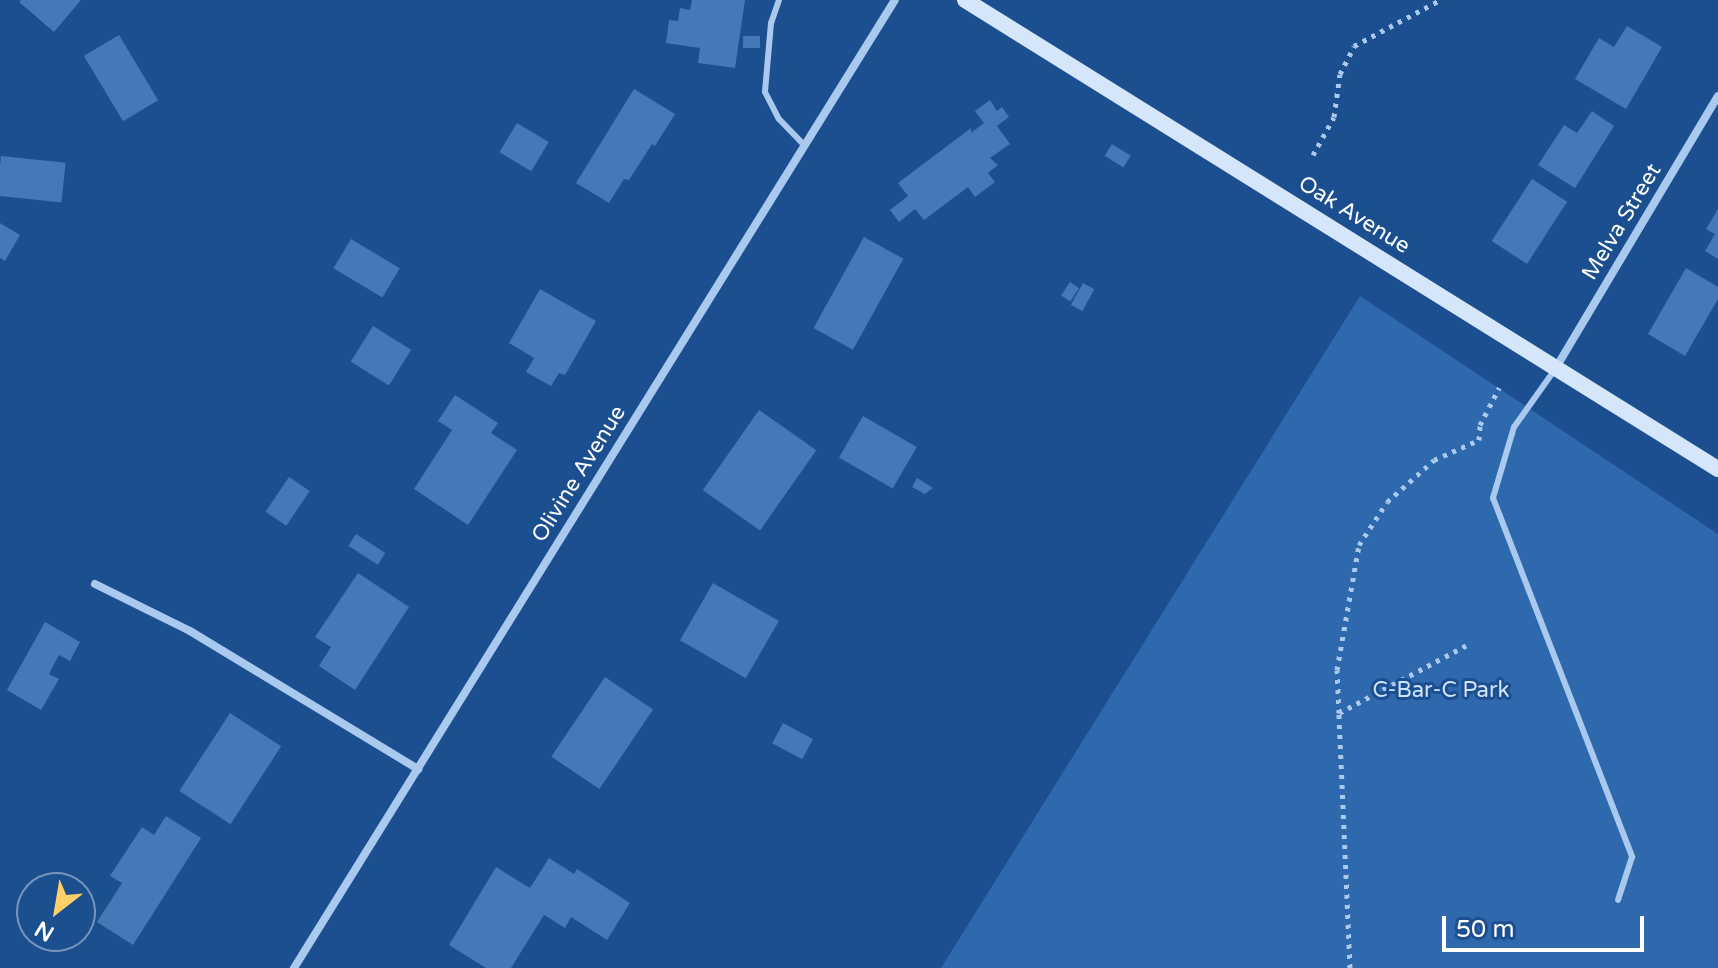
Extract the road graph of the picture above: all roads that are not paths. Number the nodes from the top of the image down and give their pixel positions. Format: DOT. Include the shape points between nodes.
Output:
graph roads {
  1 [pos="779,0"];
  2 [pos="895,0"];
  3 [pos="965,0"];
  4 [pos="1718,96"];
  5 [pos="805,146"];
  6 [pos="1557,366"];
  7 [pos="1718,469"];
  8 [pos="95,584"];
  9 [pos="418,769"];
  10 [pos="1618,900"];
  11 [pos="294,968"];
  1 -- 5 [label="lane" via="771,23 765,92 779,119"];
  2 -- 5 [label="street, Olivine Avenue"];
  3 -- 6 [label="main road, Oak Avenue"];
  4 -- 6 [label="street, Melva Street"];
  5 -- 9 [label="street, Olivine Avenue"];
  6 -- 7 [label="main road, Oak Avenue"];
  6 -- 10 [label="lane" via="1514,427 1493,498 1632,857"];
  8 -- 9 [label="street" via="190,631"];
  9 -- 11 [label="street, Olivine Avenue"];
}
